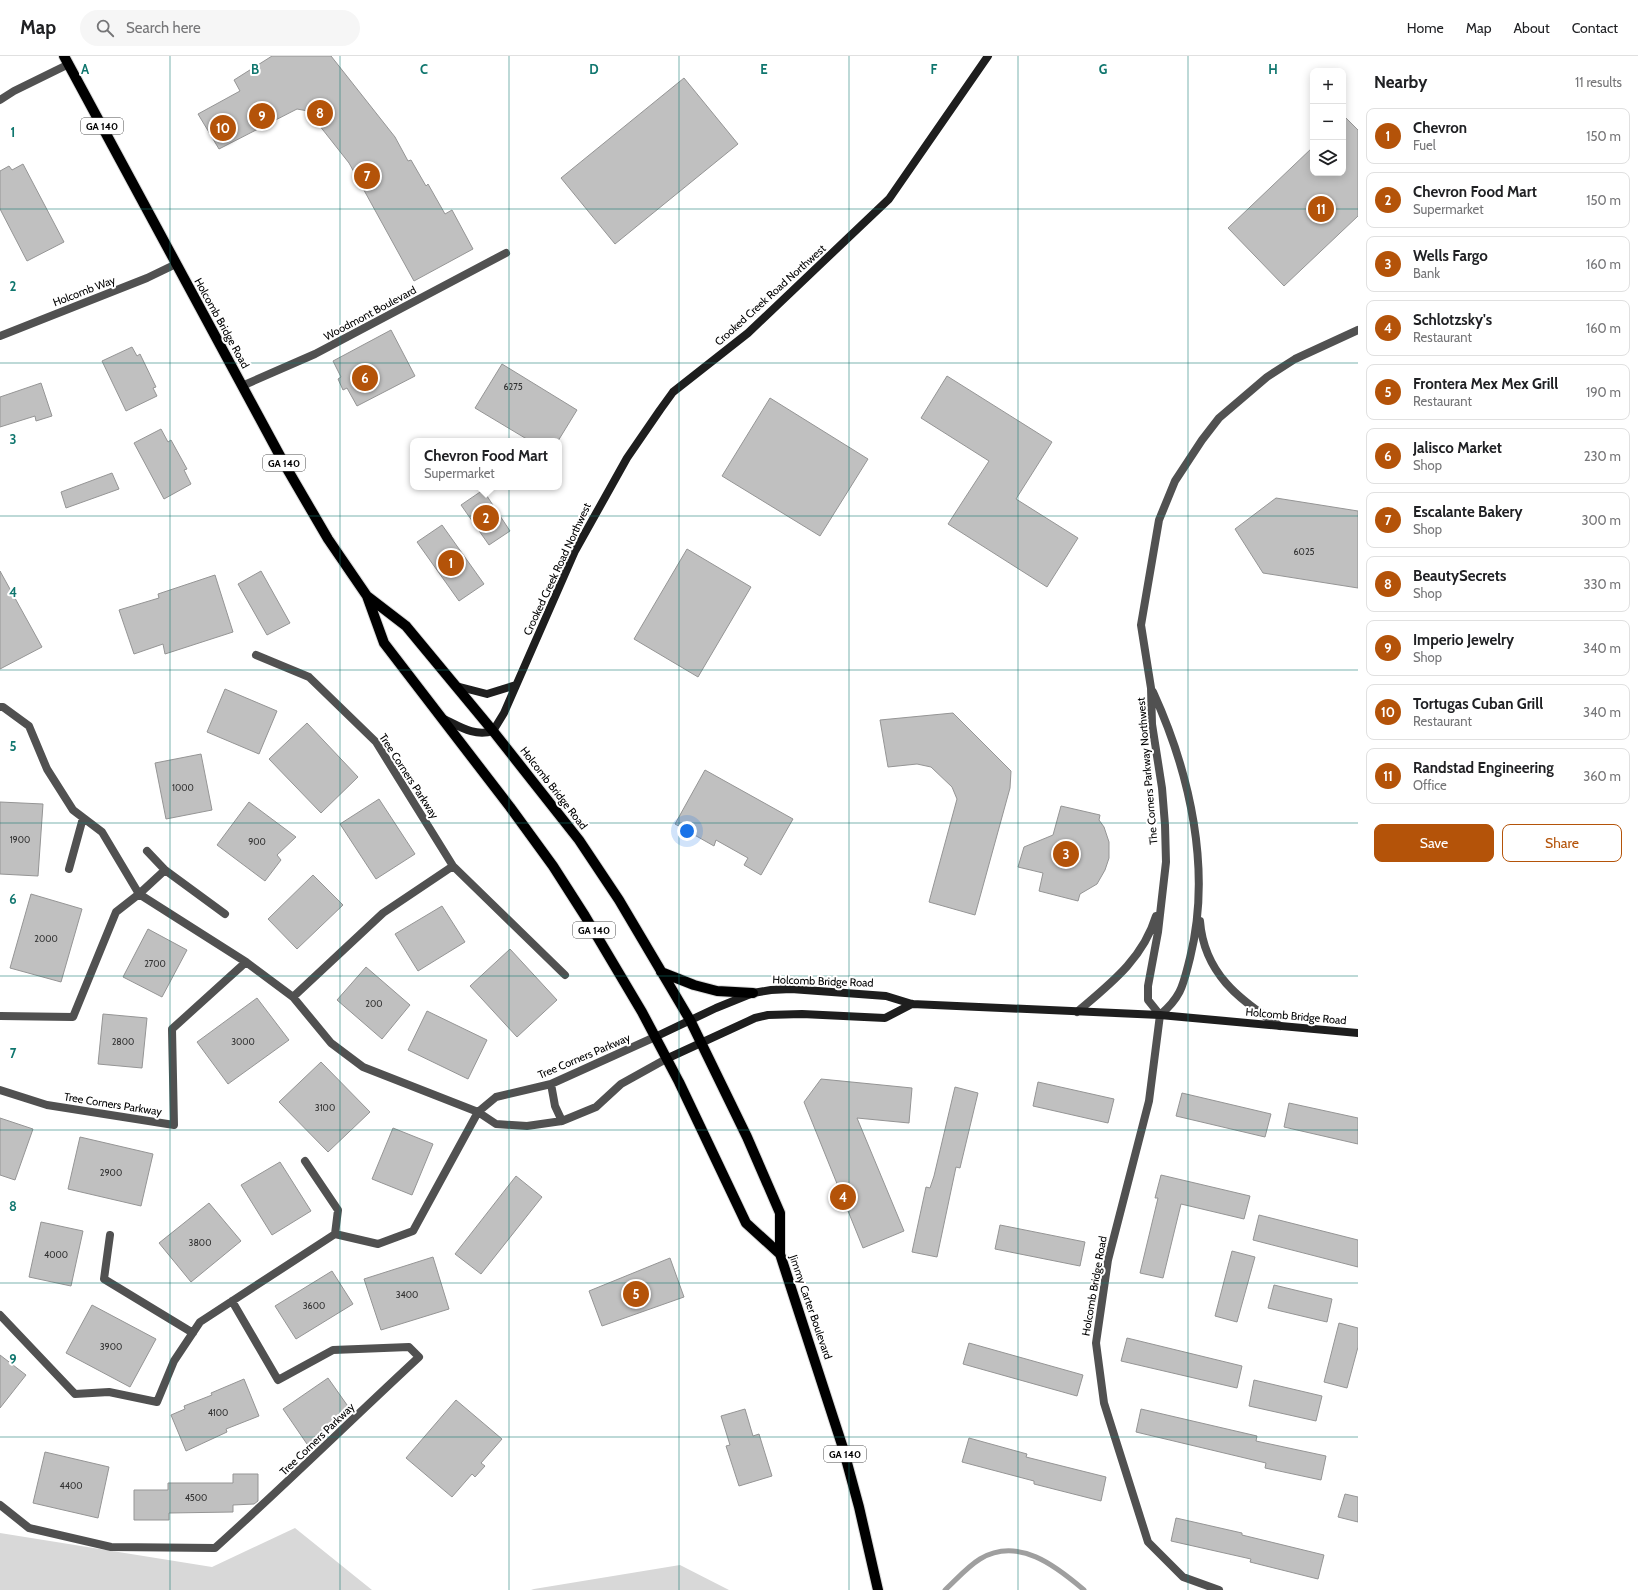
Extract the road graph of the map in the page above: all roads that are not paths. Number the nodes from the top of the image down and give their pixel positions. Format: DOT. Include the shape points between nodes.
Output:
graph roads {
  1 [pos="988,56"];
  2 [pos="66,60"];
  3 [pos="0,100"];
  4 [pos="506,253"];
  5 [pos="176,264"];
  6 [pos="1358,330"];
  7 [pos="0,336"];
  8 [pos="242,386"];
  9 [pos="367,596"];
  10 [pos="256,656"];
  11 [pos="516,685"];
  12 [pos="456,686"];
  13 [pos="1151,688"];
  14 [pos="0,707"];
  15 [pos="442,718"];
  16 [pos="493,731"];
  17 [pos="83,818"];
  18 [pos="147,851"];
  19 [pos="453,866"];
  20 [pos="69,869"];
  21 [pos="165,870"];
  22 [pos="139,894"];
  23 [pos="1162,900"];
  24 [pos="1198,900"];
  25 [pos="225,914"];
  26 [pos="246,962"];
  27 [pos="662,972"];
  28 [pos="565,975"];
  29 [pos="753,994"];
  30 [pos="293,997"];
  31 [pos="912,1004"];
  32 [pos="1077,1012"];
  33 [pos="0,1016"];
  34 [pos="1160,1016"];
  35 [pos="690,1020"];
  36 [pos="1280,1026"];
  37 [pos="1358,1034"];
  38 [pos="655,1038"];
  39 [pos="701,1042"];
  40 [pos="666,1059"];
  41 [pos="551,1084"];
  42 [pos="0,1090"];
  43 [pos="478,1112"];
  44 [pos="562,1121"];
  45 [pos="305,1161"];
  46 [pos="335,1234"];
  47 [pos="110,1235"];
  48 [pos="780,1254"];
  49 [pos="232,1301"];
  50 [pos="0,1315"];
  51 [pos="193,1333"];
  52 [pos="0,1505"];
  53 [pos="878,1590"];
  54 [pos="1218,1590"];
  1 -- 11 [label="main road, Crooked Creek Road Northwest" via="889,199 748,333 674,392 660,410 627,458 590,523 569,564"];
  2 -- 3 [label="street"];
  2 -- 5 [label="main road, Holcomb Bridge Road / GA 140"];
  4 -- 8 [label="street, Woodmont Boulevard" via="315,354"];
  5 -- 7 [label="street, Holcomb Way"];
  5 -- 8 [label="main road, Holcomb Bridge Road / GA 140"];
  6 -- 13 [label="street, The Corners Parkway Northwest" via="1295,359 1243,395 1219,418 1175,482 1159,520 1141,624"];
  8 -- 9 [label="main road, Holcomb Bridge Road / GA 140" via="328,539"];
  9 -- 12 [label="main road, Holcomb Bridge Road / GA 140" via="406,626"];
  9 -- 15 [label="main road, Holcomb Bridge Road / GA 140" via="384,643"];
  10 -- 19 [label="street, Tree Corners Parkway" via="309,677 376,742"];
  11 -- 12 [label="main road" via="487,694"];
  11 -- 16 [label="main road, Crooked Creek Road Northwest"];
  12 -- 16 [label="main road, Holcomb Bridge Road / GA 140"];
  13 -- 23 [label="street, The Corners Parkway Northwest" via="1152,724 1165,825 1166,862"];
  13 -- 24 [label="street, The Corners Parkway Northwest" via="1167,722 1194,824"];
  14 -- 17 [label="street" via="3,706 29,726 47,769 73,810"];
  15 -- 16 [label="main road" via="471,732 483,734"];
  15 -- 38 [label="main road, Holcomb Bridge Road / GA 140" via="553,866 615,964"];
  16 -- 27 [label="main road, Holcomb Bridge Road / GA 140" via="579,840"];
  17 -- 20 [label="street"];
  17 -- 22 [label="street" via="102,832"];
  18 -- 21 [label="street"];
  19 -- 28 [label="street, Tree Corners Parkway"];
  19 -- 30 [label="street" via="382,913"];
  21 -- 22 [label="street"];
  21 -- 25 [label="street"];
  22 -- 26 [label="street"];
  22 -- 33 [label="street" via="116,912 73,1017"];
  23 -- 32 [label="street, The Corners Parkway Northwest" via="1146,943 1130,964"];
  23 -- 34 [label="street, The Corners Parkway Northwest" via="1148,986 1148,1000"];
  24 -- 34 [label="street, The Corners Parkway Northwest" via="1194,942 1182,988 1174,1003"];
  24 -- 36 [label="street, The Corners Parkway Northwest" via="1204,949 1213,967 1222,980 1252,1008"];
  26 -- 30 [label="street"];
  26 -- 42 [label="street, Tree Corners Parkway" via="172,1029 174,1125 47,1105"];
  27 -- 29 [label="main road" via="717,991"];
  27 -- 35 [label="main road, Holcomb Bridge Road / GA 140"];
  29 -- 31 [label="main road, Holcomb Bridge Road" via="791,989 886,996"];
  29 -- 35 [label="main road, Holcomb Bridge Road"];
  30 -- 43 [label="street" via="331,1043 363,1067"];
  31 -- 32 [label="main road, Holcomb Bridge Road"];
  31 -- 39 [label="main road" via="885,1018 768,1015 755,1018"];
  32 -- 34 [label="main road, Holcomb Bridge Road"];
  34 -- 36 [label="main road, Holcomb Bridge Road"];
  34 -- 54 [label="street, Holcomb Bridge Road" via="1150,1101 1108,1260 1096,1343 1104,1403 1148,1542 1183,1577"];
  35 -- 38 [label="main road, Holcomb Bridge Road"];
  35 -- 39 [label="main road, Jimmy Carter Boulevard / GA 140"];
  36 -- 37 [label="main road, Holcomb Bridge Road"];
  38 -- 40 [label="main road, Holcomb Bridge Road / GA 140"];
  38 -- 41 [label="street, Tree Corners Parkway"];
  39 -- 40 [label="main road"];
  39 -- 48 [label="main road, Jimmy Carter Boulevard / GA 140" via="747,1136 780,1213"];
  40 -- 44 [label="street" via="621,1084 596,1107"];
  40 -- 48 [label="main road, Holcomb Bridge Road / GA 140" via="746,1223"];
  41 -- 43 [label="street, Tree Corners Parkway" via="496,1097"];
  41 -- 44 [label="street" via="555,1106"];
  43 -- 44 [label="street" via="496,1124 527,1126"];
  43 -- 46 [label="street, Tree Corners Parkway" via="413,1231 378,1244"];
  45 -- 46 [label="street" via="338,1210"];
  46 -- 49 [label="street"];
  47 -- 51 [label="street" via="104,1279"];
  48 -- 53 [label="main road, Jimmy Carter Boulevard / GA 140" via="843,1448"];
  49 -- 51 [label="street" via="200,1322"];
  49 -- 52 [label="street, Tree Corners Parkway" via="278,1380 333,1350 409,1347 419,1357 290,1481 215,1548 111,1547 29,1528"];
  50 -- 51 [label="street" via="75,1394 109,1392 157,1402 174,1360"];
}
